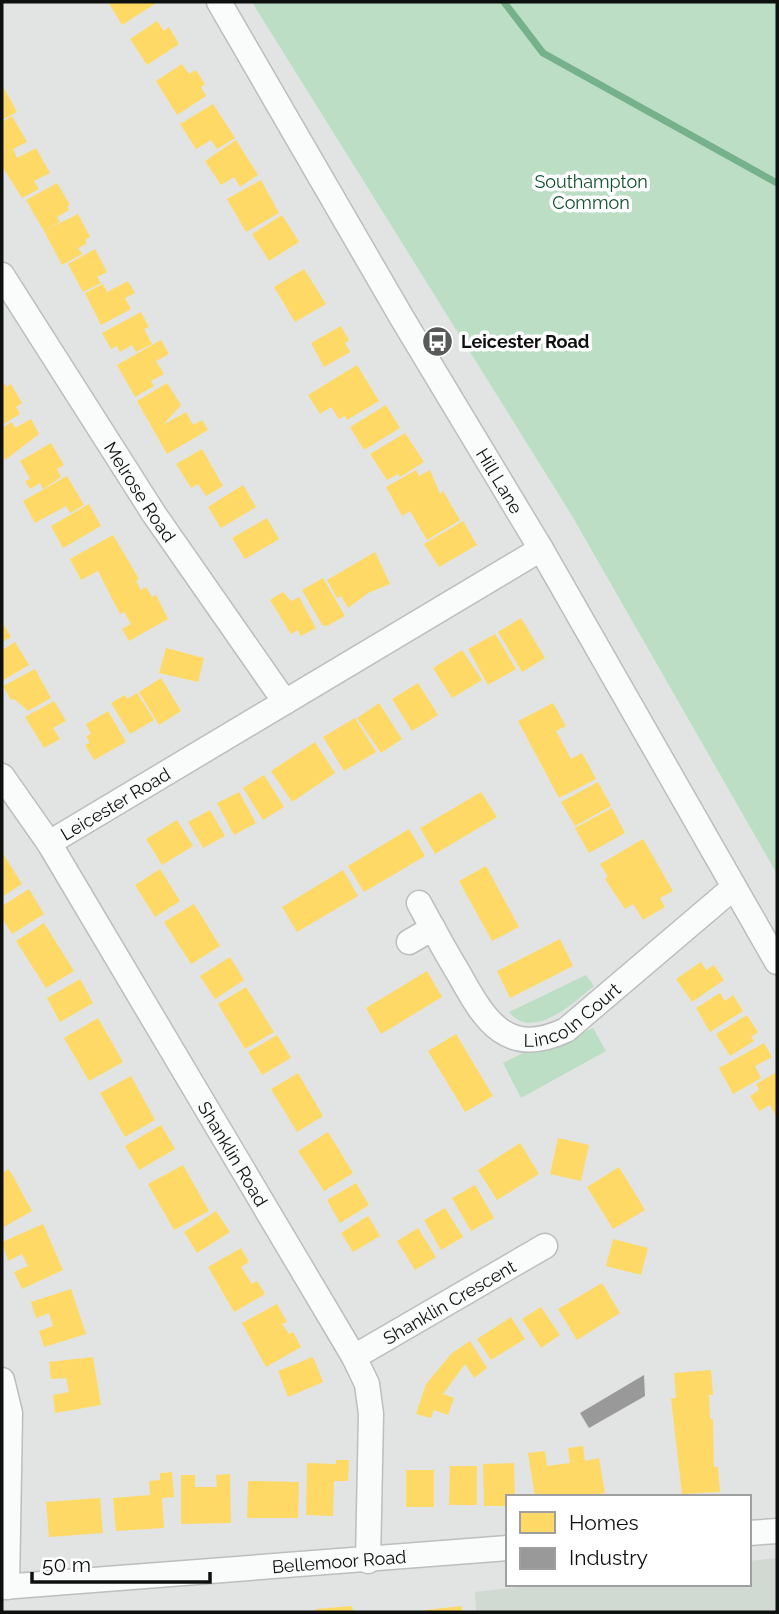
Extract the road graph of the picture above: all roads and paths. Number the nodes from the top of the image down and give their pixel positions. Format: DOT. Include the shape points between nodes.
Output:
graph roads {
  1 [pos="219,2"];
  2 [pos="2,275"];
  3 [pos="541,549"];
  4 [pos="285,702"];
  5 [pos="2,776"];
  6 [pos="49,843"];
  7 [pos="733,888"];
  8 [pos="419,903"];
  9 [pos="433,928"];
  10 [pos="409,942"];
  11 [pos="777,962"];
  12 [pos="545,1246"];
  13 [pos="354,1357"];
  14 [pos="2,1380"];
  15 [pos="777,1531"];
  16 [pos="751,1533"];
  17 [pos="506,1548"];
  18 [pos="368,1561"];
  19 [pos="5,1587"];
  1 -- 3 [label="street, Hill Lane"];
  2 -- 4 [label="street, Melrose Road" via="153,514"];
  3 -- 4 [label="street, Leicester Road"];
  3 -- 7 [label="street, Hill Lane"];
  4 -- 6 [label="street, Leicester Road"];
  5 -- 6 [label="street, Shanklin Road"];
  6 -- 13 [label="street, Shanklin Road"];
  7 -- 9 [label="street, Lincoln Court" via="566,1030 551,1037 516,1038 488,1022"];
  7 -- 11 [label="street, Hill Lane"];
  8 -- 9 [label="street, Lincoln Court"];
  9 -- 10 [label="street"];
  12 -- 13 [label="street, Shanklin Crescent"];
  13 -- 18 [label="street, Shanklin Road" via="367,1384 371,1414"];
  14 -- 19 [label="street" via="10,1413"];
  15 -- 16 [label="street"];
  17 -- 18 [label="street, Bellemoor Road"];
  18 -- 19 [label="street, Bellemoor Road"];
}
